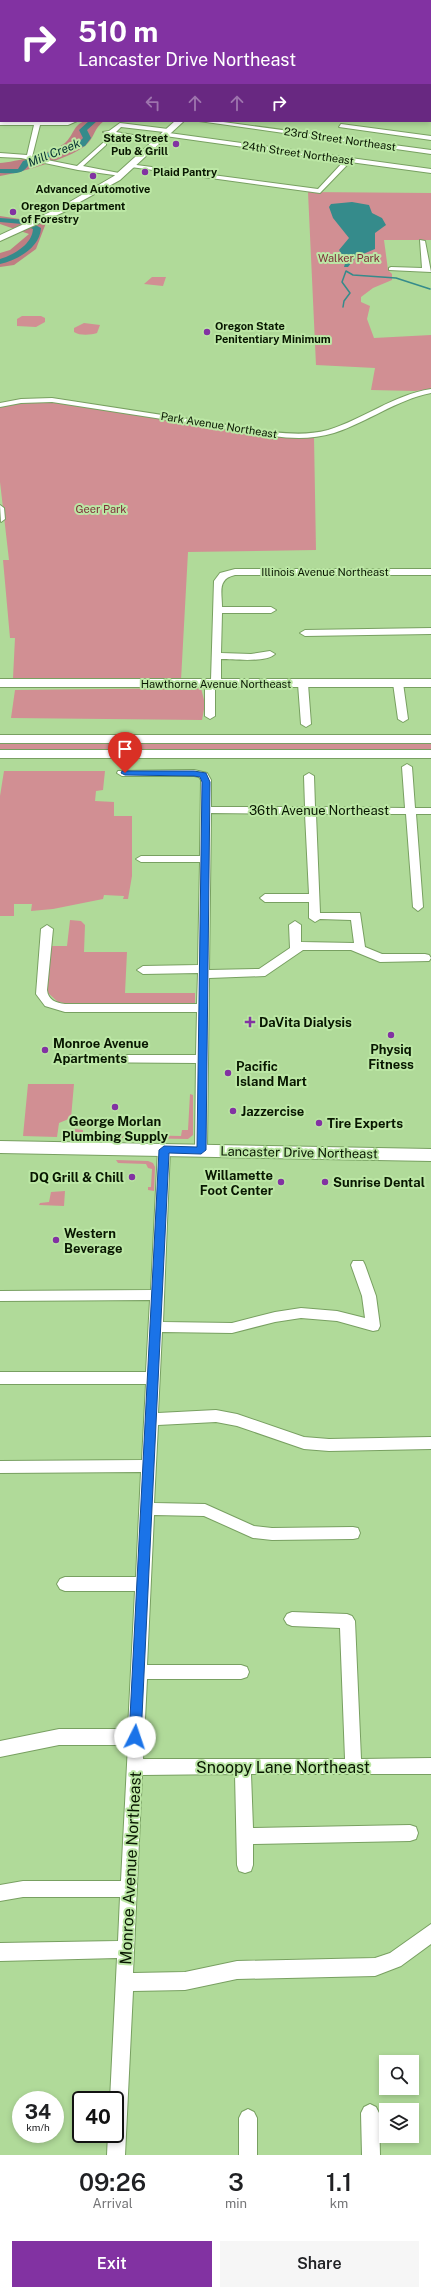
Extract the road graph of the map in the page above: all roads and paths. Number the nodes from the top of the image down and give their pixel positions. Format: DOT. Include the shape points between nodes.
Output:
graph roads {
  1 [pos="73,122"];
  2 [pos="179,122"];
  3 [pos="210,122"];
  4 [pos="0,123"];
  5 [pos="37,123"];
  6 [pos="343,124"];
  7 [pos="166,133"];
  8 [pos="330,138"];
  9 [pos="431,138"];
  10 [pos="158,140"];
  11 [pos="104,144"];
  12 [pos="325,144"];
  13 [pos="320,150"];
  14 [pos="431,152"];
  15 [pos="0,155"];
  16 [pos="315,155"];
  17 [pos="28,158"];
  18 [pos="348,160"];
  19 [pos="131,165"];
  20 [pos="78,168"];
  21 [pos="431,171"];
  22 [pos="121,174"];
  23 [pos="0,238"];
  24 [pos="422,241"];
  25 [pos="391,269"];
  26 [pos="429,270"];
  27 [pos="431,391"];
  28 [pos="0,405"];
  29 [pos="0,508"];
  30 [pos="1,519"];
  31 [pos="431,572"];
  32 [pos="218,610"];
  33 [pos="271,610"];
  34 [pos="431,631"];
  35 [pos="305,633"];
  36 [pos="270,654"];
  37 [pos="216,656"];
  38 [pos="0,683"];
  39 [pos="398,683"];
  40 [pos="431,683"];
  41 [pos="213,684"];
  42 [pos="303,684"];
  43 [pos="210,716"];
  44 [pos="403,719"];
  45 [pos="306,724"];
  46 [pos="0,739"];
  47 [pos="431,739"];
  48 [pos="0,754"];
  49 [pos="431,754"];
  50 [pos="407,767"];
  51 [pos="122,773"];
  52 [pos="309,776"];
  53 [pos="310,809"];
  54 [pos="206,810"];
  55 [pos="411,811"];
  56 [pos="431,811"];
  57 [pos="141,859"];
  58 [pos="205,859"];
  59 [pos="265,898"];
  60 [pos="314,898"];
  61 [pos="418,907"];
  62 [pos="295,925"];
  63 [pos="47,929"];
  64 [pos="296,948"];
  65 [pos="359,949"];
  66 [pos="425,958"];
  67 [pos="143,970"];
  68 [pos="203,971"];
  69 [pos="203,1008"];
  70 [pos="67,1059"];
  71 [pos="202,1059"];
  72 [pos="0,1147"];
  73 [pos="164,1150"];
  74 [pos="201,1150"];
  75 [pos="431,1155"];
  76 [pos="358,1265"];
  77 [pos="157,1295"];
  78 [pos="0,1296"];
  79 [pos="156,1327"];
  80 [pos="0,1378"];
  81 [pos="153,1378"];
  82 [pos="151,1419"];
  83 [pos="431,1443"];
  84 [pos="149,1466"];
  85 [pos="0,1467"];
  86 [pos="147,1510"];
  87 [pos="353,1533"];
  88 [pos="65,1584"];
  89 [pos="144,1584"];
  90 [pos="292,1619"];
  91 [pos="139,1672"];
  92 [pos="241,1672"];
  93 [pos="135,1737"];
  94 [pos="0,1749"];
  95 [pos="353,1766"];
  96 [pos="431,1766"];
  97 [pos="134,1767"];
  98 [pos="243,1768"];
  99 [pos="410,1833"];
  100 [pos="244,1836"];
  101 [pos="245,1865"];
  102 [pos="128,1889"];
  103 [pos="0,1893"];
  104 [pos="431,1933"];
  105 [pos="126,1949"];
  106 [pos="0,1952"];
  107 [pos="124,1982"];
  108 [pos="370,2113"];
  109 [pos="248,2118"];
  110 [pos="116,2155"];
  111 [pos="248,2155"];
  112 [pos="371,2155"];
  1 -- 5 [label="street"];
  2 -- 7 [label="main road"];
  3 -- 8 [label="street, 23rd Street Northeast"];
  4 -- 5 [label="street"];
  5 -- 17 [label="street"];
  6 -- 8 [label="street"];
  6 -- 9 [label="street"];
  7 -- 10 [label="main road"];
  7 -- 10 [label="street, 24th Street Northeast" via="120,125 107,132"];
  7 -- 16 [label="street, 24th Street Northeast"];
  8 -- 12 [label="street"];
  8 -- 14 [label="street, 23rd Street Northeast"];
  10 -- 19 [label="main road"];
  11 -- 20 [label="street"];
  13 -- 16 [label="street"];
  15 -- 17 [label="street"];
  16 -- 18 [label="street, 24th Street Northeast"];
  17 -- 20 [label="street"];
  18 -- 19 [label="street" via="320,191"];
  18 -- 21 [label="street, 24th Street Northeast"];
  19 -- 22 [label="main road"];
  20 -- 22 [label="street"];
  22 -- 23 [label="main road" via="94,194"];
  24 -- 26 [label="street"];
  25 -- 26 [label="street"];
  27 -- 28 [label="street, Park Avenue Northeast" via="406,396 334,430 300,436 278,435 52,400 20,401"];
  29 -- 30 [label="street"];
  31 -- 32 [label="street, Illinois Avenue Northeast" via="235,572 221,576 218,581"];
  32 -- 33 [label="street"];
  32 -- 37 [label="street"];
  34 -- 35 [label="street"];
  36 -- 37 [label="street" via="252,657"];
  37 -- 41 [label="street" via="216,680"];
  38 -- 41 [label="main road, Hawthorne Avenue Northeast"];
  39 -- 40 [label="main road, Hawthorne Avenue Northeast"];
  39 -- 42 [label="main road, Hawthorne Avenue Northeast"];
  39 -- 44 [label="street"];
  41 -- 42 [label="main road, Hawthorne Avenue Northeast"];
  41 -- 43 [label="street" via="210,688"];
  42 -- 45 [label="street"];
  46 -- 47 [label="highway"];
  48 -- 49 [label="highway"];
  50 -- 55 [label="street"];
  51 -- 54 [label="street" via="203,775 206,780"];
  52 -- 53 [label="street"];
  53 -- 54 [label="street, 36th Avenue Northeast"];
  53 -- 55 [label="street, 36th Avenue Northeast"];
  53 -- 60 [label="street"];
  54 -- 58 [label="street"];
  55 -- 56 [label="street, 36th Avenue Northeast"];
  55 -- 61 [label="street"];
  57 -- 58 [label="street"];
  58 -- 68 [label="street"];
  59 -- 60 [label="street"];
  60 -- 65 [label="street" via="320,917 358,918"];
  62 -- 64 [label="street"];
  63 -- 69 [label="street" via="41,990 43,999 51,1005 66,1008"];
  64 -- 65 [label="street" via="350,946"];
  64 -- 68 [label="street" via="261,973"];
  65 -- 66 [label="street" via="380,958"];
  67 -- 68 [label="street"];
  68 -- 69 [label="street"];
  69 -- 71 [label="street"];
  70 -- 71 [label="street"];
  71 -- 74 [label="street"];
  72 -- 73 [label="main road, Lancaster Drive Northeast"];
  73 -- 74 [label="main road, Lancaster Drive Northeast"];
  73 -- 77 [label="street, Monroe Avenue Northeast"];
  74 -- 75 [label="main road, Lancaster Drive Northeast"];
  76 -- 79 [label="street" via="369,1296 373,1326 337,1316 301,1313 232,1328"];
  77 -- 78 [label="street"];
  77 -- 79 [label="street, Monroe Avenue Northeast"];
  79 -- 81 [label="street, Monroe Avenue Northeast"];
  80 -- 81 [label="street"];
  81 -- 82 [label="street, Monroe Avenue Northeast"];
  82 -- 83 [label="street" via="216,1416 238,1420 304,1443"];
  82 -- 84 [label="street, Monroe Avenue Northeast"];
  84 -- 85 [label="street"];
  84 -- 86 [label="street, Monroe Avenue Northeast"];
  86 -- 87 [label="street" via="205,1510 242,1528 260,1533"];
  86 -- 89 [label="street, Monroe Avenue Northeast"];
  88 -- 89 [label="street"];
  89 -- 91 [label="street, Monroe Avenue Northeast"];
  90 -- 95 [label="street" via="347,1621"];
  91 -- 92 [label="street"];
  91 -- 93 [label="street, Monroe Avenue Northeast"];
  93 -- 94 [label="street" via="59,1737"];
  93 -- 97 [label="street, Monroe Avenue Northeast"];
  95 -- 96 [label="street, Snoopy Lane Northeast"];
  95 -- 98 [label="street, Snoopy Lane Northeast"];
  97 -- 98 [label="street, Snoopy Lane Northeast"];
  97 -- 102 [label="street, Monroe Avenue Northeast"];
  98 -- 100 [label="street"];
  99 -- 100 [label="street"];
  100 -- 101 [label="street"];
  102 -- 103 [label="street" via="23,1889"];
  102 -- 105 [label="street, Monroe Avenue Northeast"];
  104 -- 107 [label="street" via="394,1960 375,1967 237,1970 185,1981"];
  105 -- 106 [label="street"];
  105 -- 107 [label="street, Monroe Avenue Northeast"];
  107 -- 110 [label="street, Monroe Avenue Northeast"];
  108 -- 112 [label="street"];
  109 -- 111 [label="street"];
}
